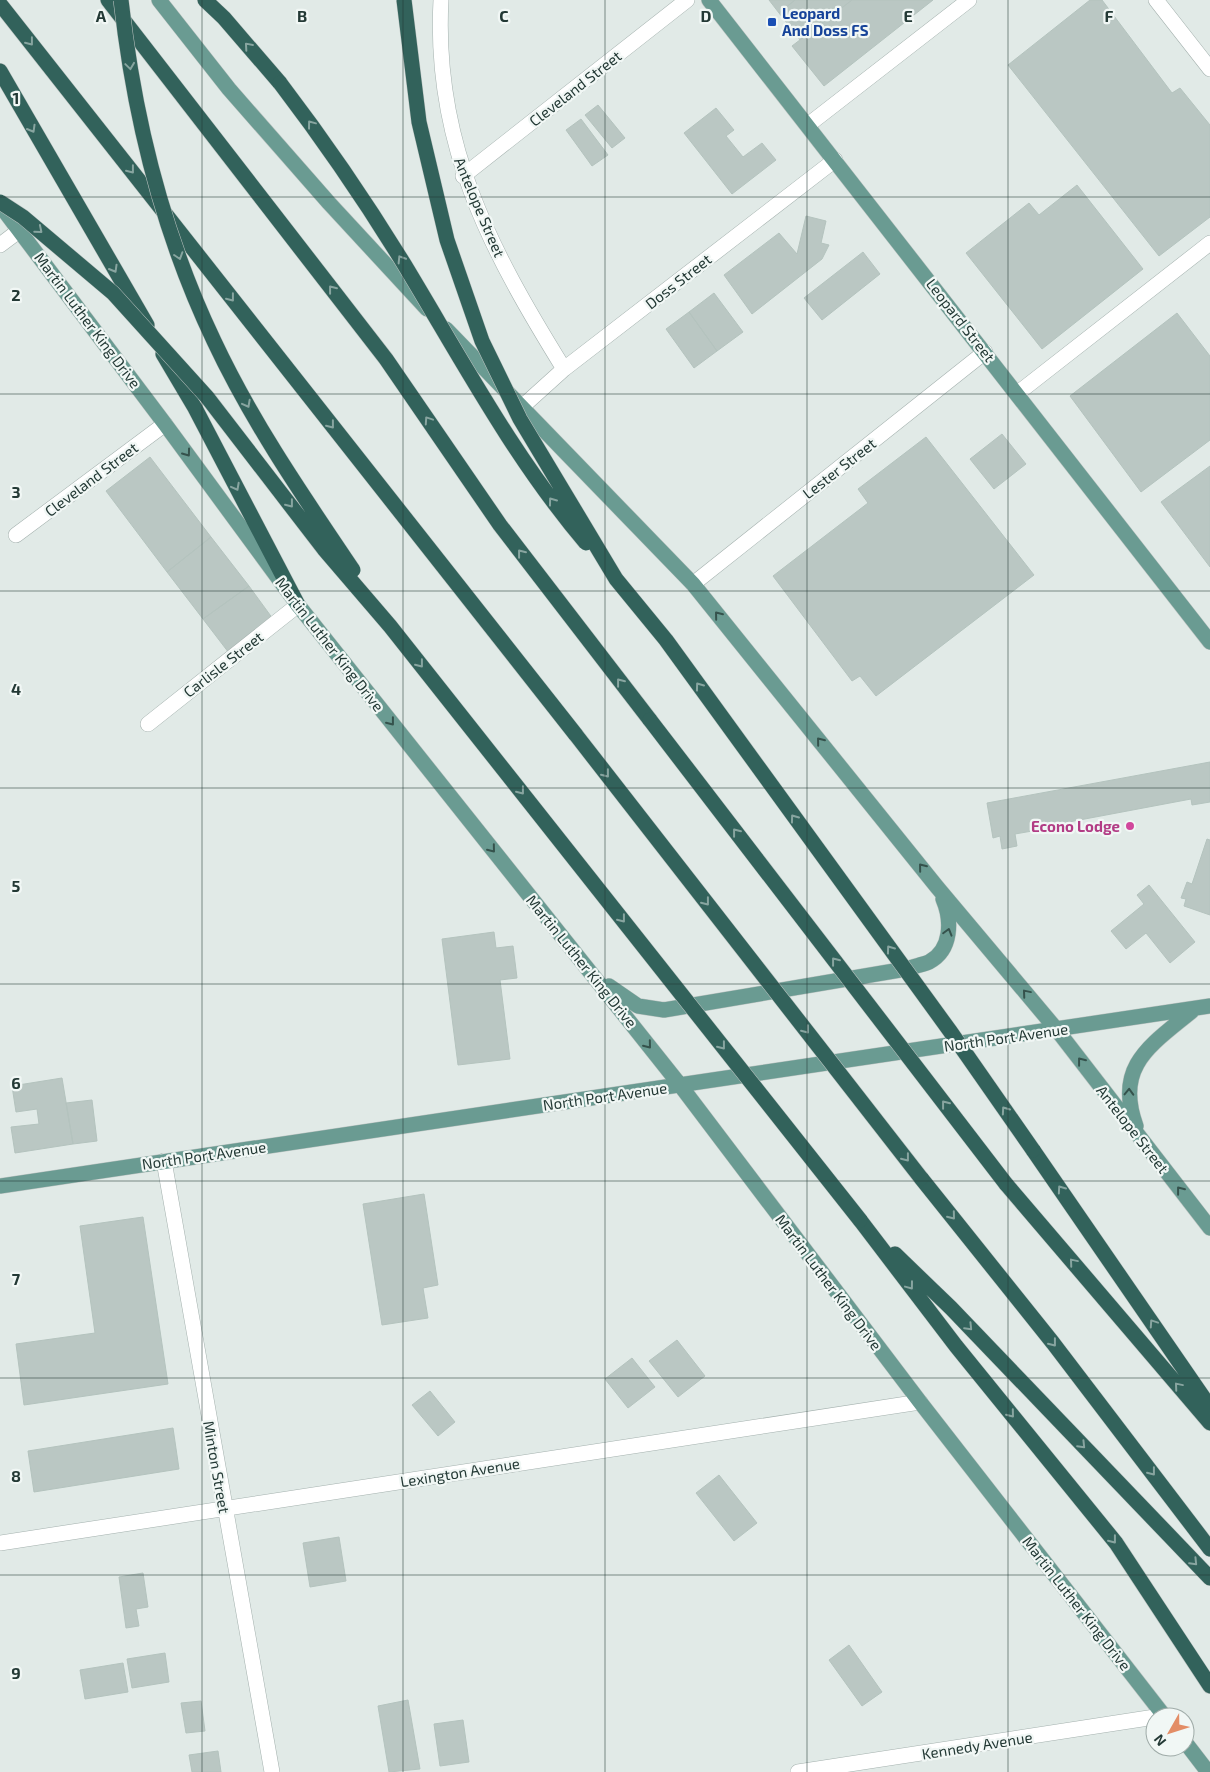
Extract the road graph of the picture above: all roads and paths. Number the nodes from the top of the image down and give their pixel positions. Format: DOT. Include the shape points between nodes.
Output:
graph roads {
  1 [pos="108,0"];
  2 [pos="121,0"];
  3 [pos="159,0"];
  4 [pos="205,0"];
  5 [pos="404,0"];
  6 [pos="441,0"];
  7 [pos="687,0"];
  8 [pos="709,0"];
  9 [pos="969,0"];
  10 [pos="1156,0"];
  11 [pos="0,4"];
  12 [pos="1210,69"];
  13 [pos="0,71"];
  14 [pos="808,125"];
  15 [pos="835,160"];
  16 [pos="463,176"];
  17 [pos="0,203"];
  18 [pos="20,230"];
  19 [pos="1210,243"];
  20 [pos="0,245"];
  21 [pos="985,352"];
  22 [pos="564,369"];
  23 [pos="1018,393"];
  24 [pos="523,406"];
  25 [pos="165,424"];
  26 [pos="16,535"];
  27 [pos="616,579"];
  28 [pos="693,584"];
  29 [pos="298,605"];
  30 [pos="390,626"];
  31 [pos="1210,642"];
  32 [pos="148,724"];
  33 [pos="937,886"];
  34 [pos="585,966"];
  35 [pos="1210,1006"];
  36 [pos="1193,1010"];
  37 [pos="1057,1030"];
  38 [pos="680,1085"];
  39 [pos="1140,1139"];
  40 [pos="164,1161"];
  41 [pos="0,1186"];
  42 [pos="860,1220"];
  43 [pos="1210,1228"];
  44 [pos="920,1402"];
  45 [pos="1210,1407"];
  46 [pos="1210,1423"];
  47 [pos="224,1508"];
  48 [pos="0,1542"];
  49 [pos="1210,1548"];
  50 [pos="1210,1578"];
  51 [pos="1210,1686"];
  52 [pos="1152,1707"];
  53 [pos="1145,1720"];
  54 [pos="1195,1755"];
  55 [pos="895,1765"];
  56 [pos="272,1772"];
  57 [pos="798,1772"];
  58 [pos="1208,1772"];
  46 -- 1 [label="highway, one-way, bridge" via="1006,1184 500,525 386,359"];
  2 -- 30 [label="highway, one-way, bridge" via="135,101 152,175 184,269 214,341 255,420"];
  3 -- 24 [label="main road" via="229,89 329,203"];
  27 -- 4 [label="highway, one-way, bridge" via="553,504 502,428 404,263 335,156 280,83"];
  5 -- 27 [label="highway, bridge" via="419,122 447,240 482,341 520,419"];
  6 -- 16 [label="street, Antelope Street" via="439,33 443,85"];
  7 -- 16 [label="street, Cleveland Street"];
  8 -- 14 [label="main road, Leopard Street"];
  9 -- 14 [label="street"];
  10 -- 12 [label="street"];
  11 -- 49 [label="highway, one-way, bridge" via="1053,1343"];
  13 -- 29 [label="highway, one-way" via="195,408"];
  14 -- 15 [label="main road, Leopard Street"];
  15 -- 21 [label="main road, Leopard Street"];
  15 -- 22 [label="street, Doss Street"];
  16 -- 22 [label="street, Antelope Street" via="521,297"];
  17 -- 18 [label="main road, Martin Luther King Drive"];
  17 -- 30 [label="highway, one-way, bridge" via="23,216 113,293 207,397 324,549"];
  18 -- 20 [label="street"];
  18 -- 25 [label="main road, Martin Luther King Drive"];
  19 -- 23 [label="street"];
  21 -- 23 [label="main road, Leopard Street"];
  21 -- 28 [label="street, Lester Street"];
  22 -- 24 [label="street, Doss Street"];
  23 -- 31 [label="main road, Leopard Street"];
  24 -- 28 [label="main road"];
  25 -- 26 [label="street, Cleveland Street"];
  25 -- 29 [label="main road, Martin Luther King Drive, one-way"];
  45 -- 27 [label="highway, one-way, bridge" via="950,1030 666,640"];
  33 -- 28 [label="main road, one-way"];
  29 -- 32 [label="street, Carlisle Street"];
  29 -- 34 [label="main road, Martin Luther King Drive, one-way"];
  30 -- 42 [label="highway, one-way, bridge"];
  34 -- 33 [label="main road, one-way" via="620,996 638,1006 664,1010 906,969 930,961 943,948 950,927 949,914"];
  37 -- 33 [label="main road, Antelope Street, one-way"];
  34 -- 38 [label="main road, Martin Luther King Drive, one-way"];
  35 -- 36 [label="main road, North Port Avenue"];
  36 -- 37 [label="main road, North Port Avenue"];
  39 -- 36 [label="main road, one-way" via="1129,1108 1129,1086 1135,1068 1140,1056"];
  37 -- 38 [label="main road, North Port Avenue"];
  39 -- 37 [label="main road, Antelope Street, one-way"];
  38 -- 40 [label="main road, North Port Avenue"];
  38 -- 44 [label="main road, Martin Luther King Drive"];
  43 -- 39 [label="main road, Antelope Street, one-way"];
  40 -- 41 [label="main road, North Port Avenue"];
  40 -- 47 [label="street, Minton Street"];
  42 -- 50 [label="highway, one-way" via="951,1308"];
  42 -- 51 [label="highway, one-way" via="956,1346 1116,1543"];
  44 -- 47 [label="street, Lexington Avenue"];
  44 -- 52 [label="main road, Martin Luther King Drive"];
  47 -- 48 [label="street, Lexington Avenue"];
  47 -- 56 [label="street, Minton Street"];
  53 -- 55 [label="street, Kennedy Avenue"];
  54 -- 58 [label="main road"];
  55 -- 57 [label="street, Kennedy Avenue"];
}
